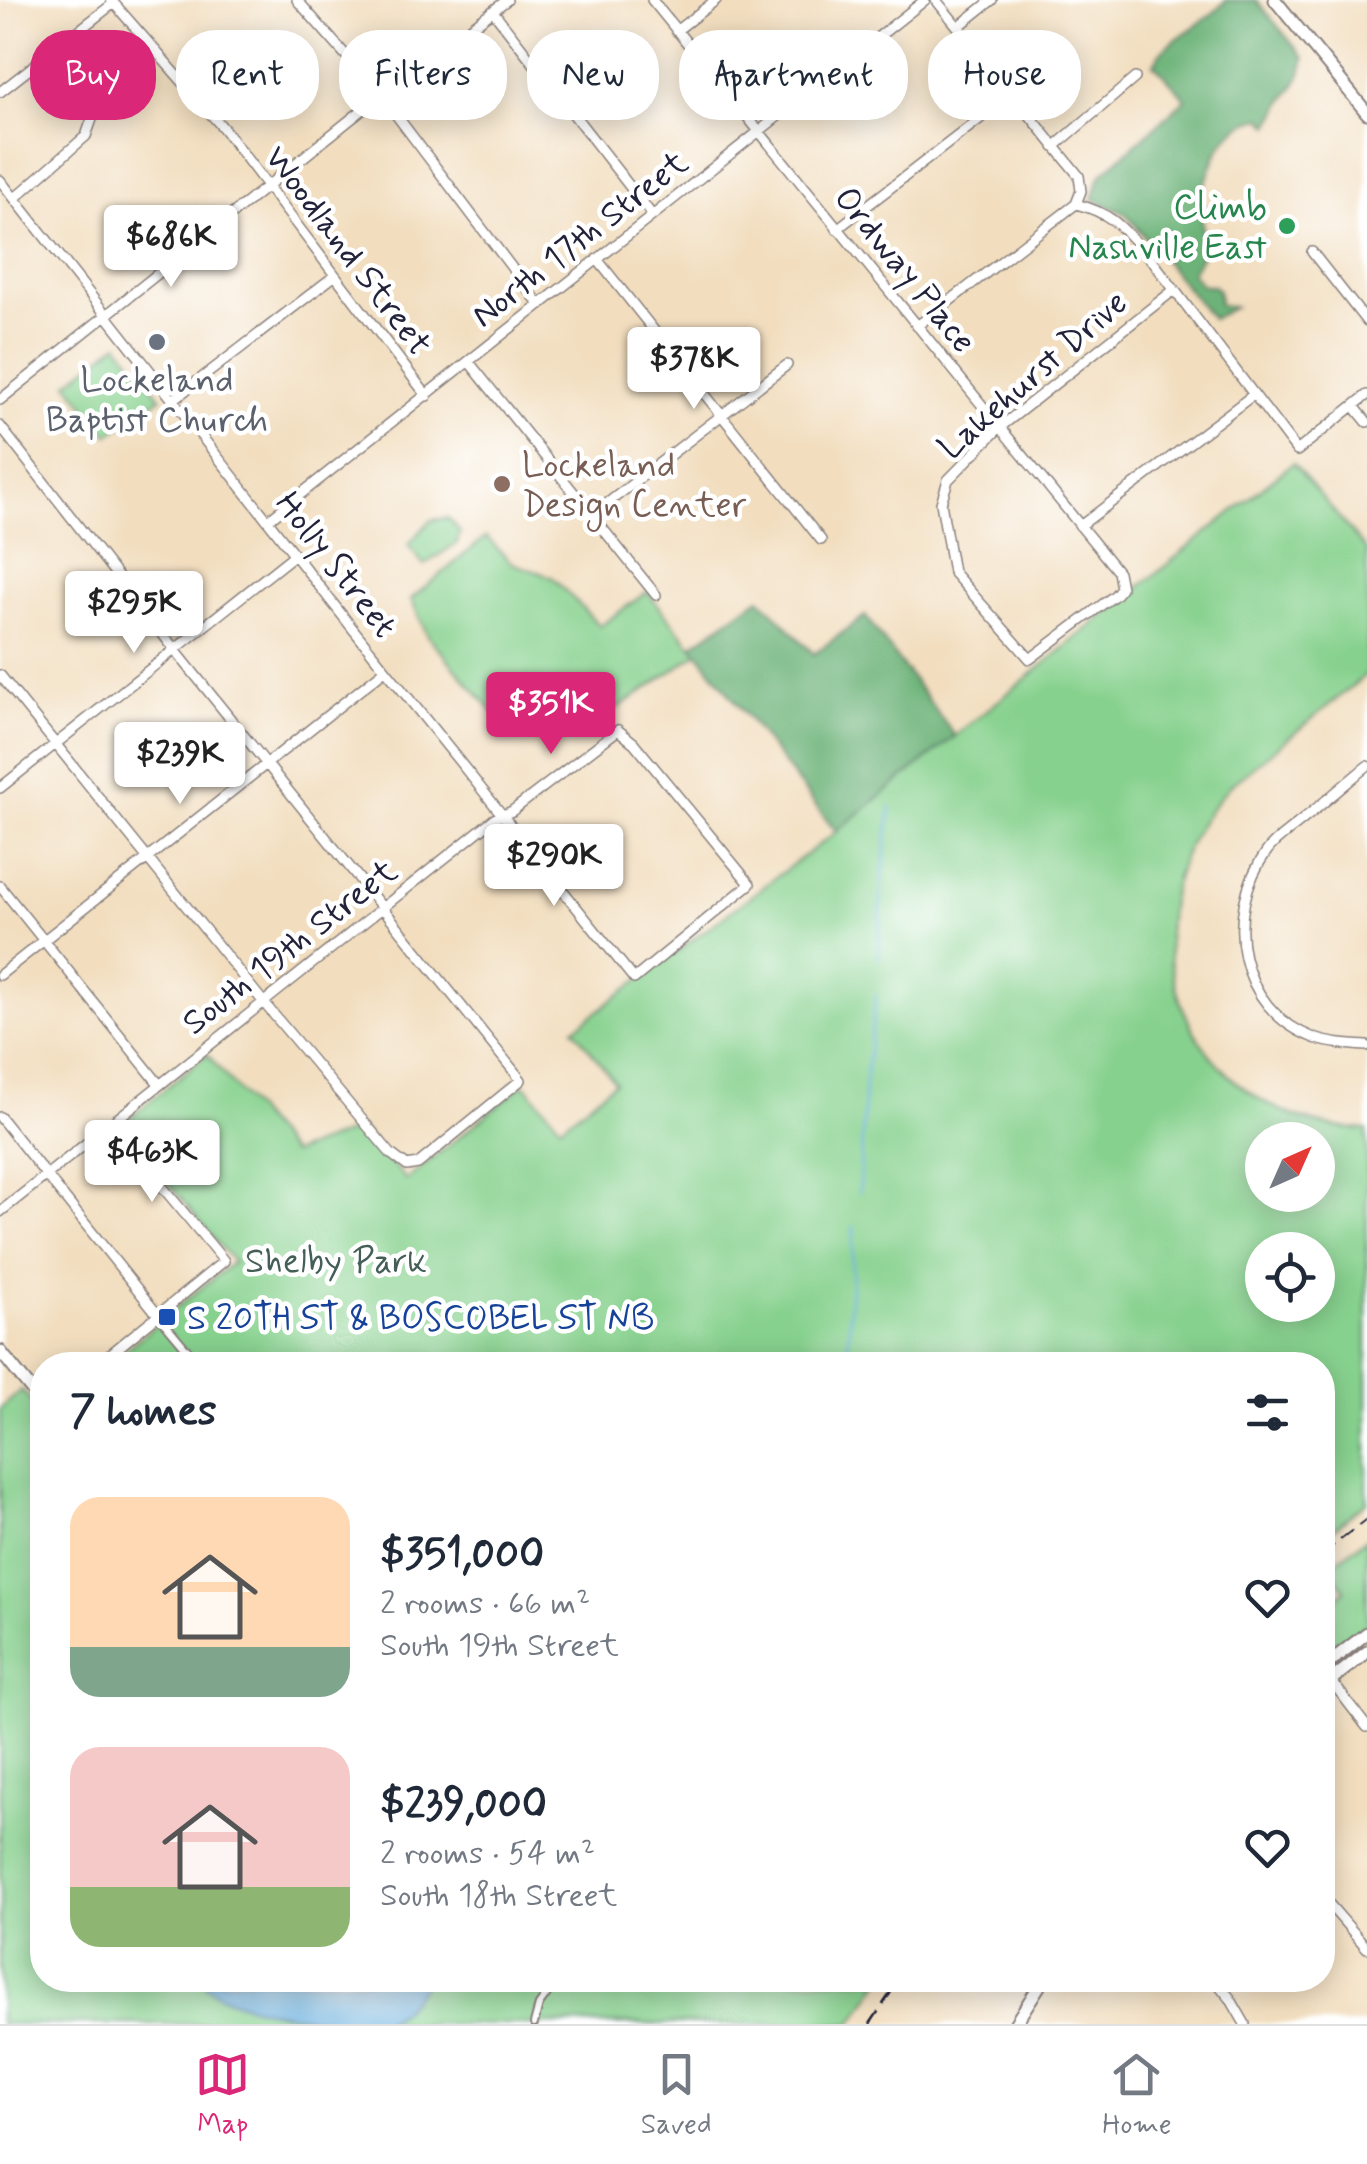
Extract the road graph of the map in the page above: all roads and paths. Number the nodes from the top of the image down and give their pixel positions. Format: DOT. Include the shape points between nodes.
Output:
graph roads {
  1 [pos="297,0"];
  2 [pos="652,0"];
  3 [pos="716,0"];
  4 [pos="925,0"];
  5 [pos="936,0"];
  6 [pos="992,0"];
  7 [pos="1275,0"];
  8 [pos="112,1"];
  9 [pos="500,4"];
  10 [pos="958,28"];
  11 [pos="136,30"];
  12 [pos="466,30"];
  13 [pos="676,30"];
  14 [pos="339,49"];
  15 [pos="156,53"];
  16 [pos="1136,78"];
  17 [pos="0,92"];
  18 [pos="1367,113"];
  19 [pos="92,120"];
  20 [pos="351,120"];
  21 [pos="398,120"];
  22 [pos="978,120"];
  23 [pos="1033,120"];
  24 [pos="759,132"];
  25 [pos="1054,147"];
  26 [pos="0,180"];
  27 [pos="267,189"];
  28 [pos="14,198"];
  29 [pos="1076,204"];
  30 [pos="652,215"];
  31 [pos="838,229"];
  32 [pos="1312,252"];
  33 [pos="597,259"];
  34 [pos="333,276"];
  35 [pos="1174,290"];
  36 [pos="540,305"];
  37 [pos="106,317"];
  38 [pos="1367,322"];
  39 [pos="916,326"];
  40 [pos="468,362"];
  41 [pos="787,364"];
  42 [pos="1253,395"];
  43 [pos="427,396"];
  44 [pos="1367,396"];
  45 [pos="0,400"];
  46 [pos="173,400"];
  47 [pos="1354,406"];
  48 [pos="722,416"];
  49 [pos="1367,422"];
  50 [pos="0,426"];
  51 [pos="1000,428"];
  52 [pos="592,515"];
  53 [pos="268,520"];
  54 [pos="1080,526"];
  55 [pos="821,540"];
  56 [pos="294,554"];
  57 [pos="1118,572"];
  58 [pos="656,595"];
  59 [pos="174,650"];
  60 [pos="385,670"];
  61 [pos="0,675"];
  62 [pos="54,744"];
  63 [pos="266,764"];
  64 [pos="1367,766"];
  65 [pos="0,788"];
  66 [pos="504,815"];
  67 [pos="147,858"];
  68 [pos="0,886"];
  69 [pos="382,908"];
  70 [pos="44,940"];
  71 [pos="0,975"];
  72 [pos="634,979"];
  73 [pos="263,1002"];
  74 [pos="1367,1046"];
  75 [pos="159,1084"];
  76 [pos="0,1117"];
  77 [pos="110,1124"];
  78 [pos="46,1175"];
  79 [pos="0,1212"];
  80 [pos="158,1315"];
  81 [pos="0,1351"];
  82 [pos="112,1352"];
  83 [pos="189,1352"];
  84 [pos="30,1388"];
  85 [pos="1367,1633"];
  86 [pos="1367,1652"];
  87 [pos="1335,1658"];
  88 [pos="1335,1678"];
  89 [pos="1335,1693"];
  90 [pos="1367,1728"];
  91 [pos="1335,1911"];
  92 [pos="1367,1948"];
  93 [pos="548,1992"];
  94 [pos="1035,1992"];
  95 [pos="1225,1992"];
  96 [pos="534,2024"];
  97 [pos="1015,2024"];
  98 [pos="1246,2024"];
  1 -- 14 [label="street"];
  2 -- 13 [label="street, Ordway Place"];
  3 -- 13 [label="street"];
  4 -- 24 [label="street, North 17th Street"];
  5 -- 10 [label="street"];
  6 -- 10 [label="street"];
  7 -- 18 [label="street"];
  8 -- 11 [label="street, Woodland Street"];
  8 -- 17 [label="street"];
  9 -- 12 [label="street"];
  9 -- 30 [label="street"];
  13 -- 24 [label="street, Ordway Place"];
  15 -- 27 [label="street, Woodland Street"];
  16 -- 25 [label="street"];
  19 -- 28 [label="street" via="86,136"];
  20 -- 27 [label="street"];
  21 -- 36 [label="street"];
  22 -- 31 [label="street"];
  23 -- 25 [label="street"];
  24 -- 30 [label="street, North 17th Street"];
  24 -- 31 [label="street, Ordway Place"];
  25 -- 29 [label="street" via="1082,183"];
  26 -- 28 [label="street, Holly Street"];
  27 -- 34 [label="street, Woodland Street"];
  27 -- 37 [label="street"];
  28 -- 37 [label="street, Holly Street"];
  29 -- 35 [label="street" via="1105,212"];
  29 -- 39 [label="street"];
  30 -- 33 [label="street, North 17th Street"];
  31 -- 39 [label="street, Ordway Place"];
  32 -- 38 [label="street"];
  33 -- 36 [label="street, North 17th Street"];
  33 -- 48 [label="street"];
  34 -- 43 [label="street, Woodland Street"];
  34 -- 46 [label="street"];
  35 -- 42 [label="street"];
  35 -- 51 [label="street, Lakehurst Drive"];
  36 -- 40 [label="street, North 17th Street"];
  37 -- 45 [label="street"];
  37 -- 46 [label="street, Holly Street"];
  39 -- 51 [label="street, Ordway Place"];
  40 -- 43 [label="street, North 17th Street"];
  40 -- 52 [label="street, Woodland Street"];
  41 -- 48 [label="street"];
  42 -- 47 [label="street" via="1298,451"];
  42 -- 54 [label="street"];
  43 -- 53 [label="street, North 17th Street"];
  44 -- 47 [label="street"];
  46 -- 53 [label="street, Holly Street"];
  47 -- 49 [label="street"];
  48 -- 52 [label="street"];
  48 -- 55 [label="street"];
  50 -- 59 [label="street"];
  51 -- 54 [label="street, Ordway Place"];
  51 -- 57 [label="street, Lakehurst Drive" via="948,480 941,503 953,572 1030,660 1115,595 1121,588"];
  52 -- 58 [label="street, Woodland Street"];
  53 -- 56 [label="street, Holly Street"];
  54 -- 57 [label="street, Ordway Place"];
  56 -- 59 [label="street"];
  56 -- 60 [label="street, Holly Street"];
  59 -- 62 [label="street"];
  59 -- 63 [label="street"];
  60 -- 63 [label="street"];
  60 -- 66 [label="street, Holly Street"];
  61 -- 62 [label="street"];
  62 -- 65 [label="street"];
  62 -- 67 [label="street"];
  63 -- 67 [label="street"];
  63 -- 69 [label="street"];
  64 -- 74 [label="street" via="1268,848 1244,902 1239,932 1256,986 1291,1026 1338,1044"];
  66 -- 69 [label="street, South 19th Street"];
  66 -- 72 [label="street, Holly Street"];
  66 -- 72 [label="street, South 19th Street" via="618,730 750,884"];
  67 -- 70 [label="street"];
  67 -- 73 [label="street"];
  68 -- 70 [label="street"];
  69 -- 73 [label="street, South 19th Street"];
  69 -- 73 [label="street" via="522,1080 422,1162 406,1166 363,1125"];
  70 -- 71 [label="street"];
  70 -- 75 [label="street"];
  73 -- 75 [label="street, South 19th Street"];
  75 -- 77 [label="street, South 19th Street"];
  76 -- 78 [label="street"];
  77 -- 78 [label="street, South 19th Street"];
  77 -- 80 [label="street" via="224,1261"];
  78 -- 79 [label="street, South 19th Street"];
  78 -- 80 [label="street"];
  80 -- 82 [label="street"];
  80 -- 83 [label="street"];
  81 -- 84 [label="street"];
  85 -- 87 [label="street"];
  86 -- 88 [label="street"];
  89 -- 90 [label="street"];
  91 -- 92 [label="street"];
  93 -- 96 [label="street"];
  94 -- 97 [label="street"];
  95 -- 98 [label="street"];
}
